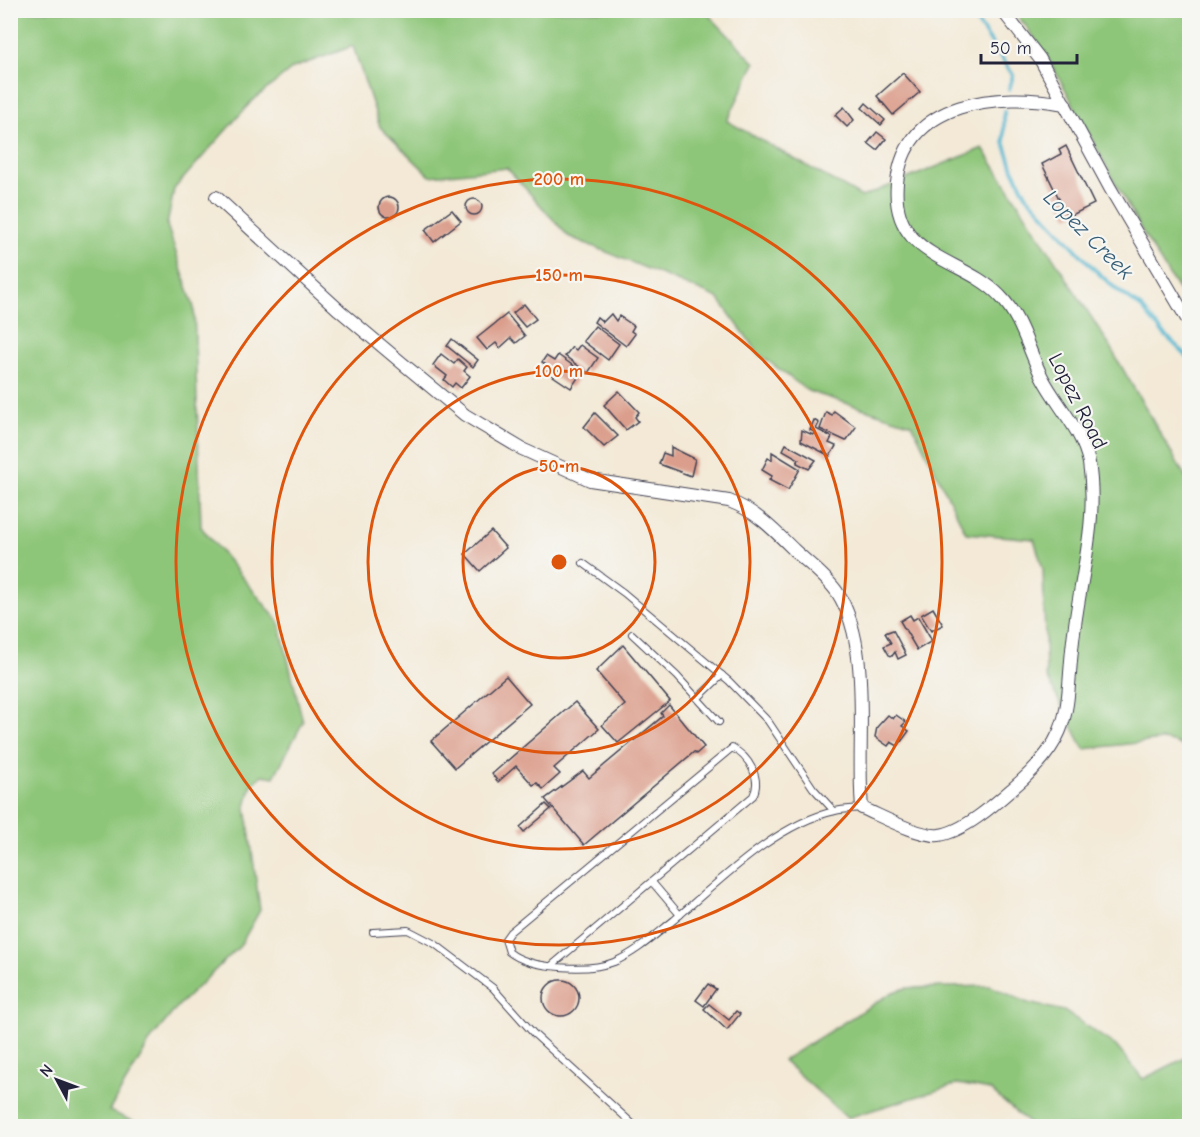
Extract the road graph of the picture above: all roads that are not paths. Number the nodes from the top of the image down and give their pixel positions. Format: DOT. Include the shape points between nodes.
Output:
graph roads {
  1 [pos="1002,10"];
  2 [pos="1065,104"];
  3 [pos="216,197"];
  4 [pos="1190,324"];
  5 [pos="583,563"];
  6 [pos="632,634"];
  7 [pos="722,675"];
  8 [pos="698,698"];
  9 [pos="719,722"];
  10 [pos="862,808"];
  11 [pos="834,811"];
  12 [pos="652,882"];
  13 [pos="680,915"];
  14 [pos="373,932"];
  15 [pos="551,966"];
  16 [pos="635,1126"];
  1 -- 2 [label="street" via="1040,59"];
  2 -- 4 [label="street"];
  2 -- 10 [label="street, Lopez Road" via="1027,99 974,103 949,110 920,130 902,163 897,184 899,208 915,240 932,255 998,293 1008,304 1043,379 1078,434 1089,461 1090,539 1075,622 1066,717 1060,736 1035,770 988,810 952,830 938,835 922,833"];
  3 -- 10 [label="street" via="339,310 465,415 522,449 590,480 729,501 748,508 768,524 836,590 852,621 861,705"];
  5 -- 7 [label="lane"];
  6 -- 8 [label="lane"];
  7 -- 8 [label="lane"];
  7 -- 11 [label="lane" via="768,721 813,788"];
  8 -- 9 [label="lane"];
  10 -- 11 [label="lane"];
  11 -- 13 [label="lane" via="778,837"];
  12 -- 13 [label="lane"];
  12 -- 15 [label="lane"];
  12 -- 15 [label="lane" via="753,796 757,780 740,752 732,748 724,752 505,939 508,952 531,963"];
  13 -- 15 [label="lane" via="613,963"];
  14 -- 16 [label="lane" via="408,930 435,944 493,988 534,1034"];
}
